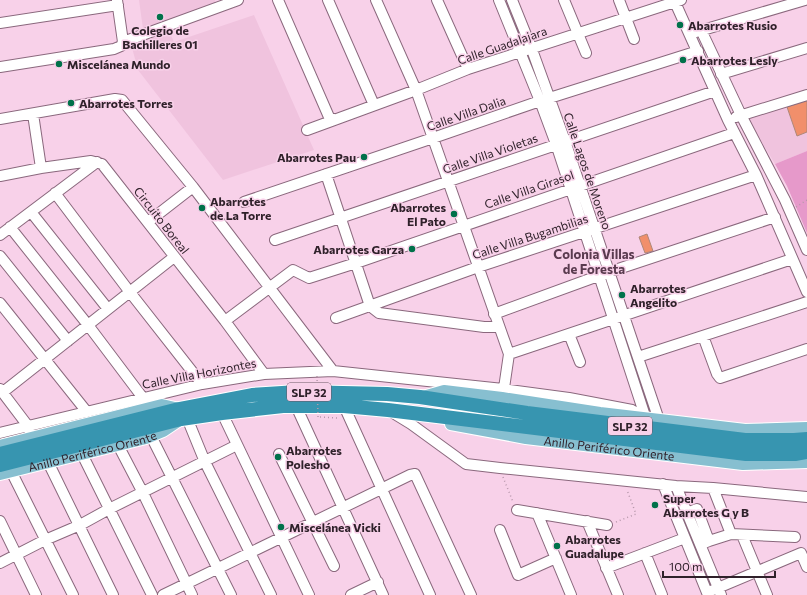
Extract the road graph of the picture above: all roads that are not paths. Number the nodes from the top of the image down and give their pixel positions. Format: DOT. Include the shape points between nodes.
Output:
graph roads {
  1 [pos="238,0"];
  2 [pos="278,0"];
  3 [pos="328,0"];
  4 [pos="376,0"];
  5 [pos="437,0"];
  6 [pos="499,0"];
  7 [pos="512,0"];
  8 [pos="564,0"];
  9 [pos="619,0"];
  10 [pos="805,0"];
  11 [pos="677,1"];
  12 [pos="117,3"];
  13 [pos="785,3"];
  14 [pos="626,18"];
  15 [pos="0,23"];
  16 [pos="701,30"];
  17 [pos="578,33"];
  18 [pos="690,34"];
  19 [pos="634,39"];
  20 [pos="123,42"];
  21 [pos="531,48"];
  22 [pos="807,48"];
  23 [pos="698,51"];
  24 [pos="520,52"];
  25 [pos="586,53"];
  26 [pos="0,67"];
  27 [pos="468,69"];
  28 [pos="721,74"];
  29 [pos="416,90"];
  30 [pos="715,91"];
  31 [pos="807,96"];
  32 [pos="545,99"];
  33 [pos="374,105"];
  34 [pos="33,114"];
  35 [pos="741,115"];
  36 [pos="0,120"];
  37 [pos="334,120"];
  38 [pos="728,120"];
  39 [pos="306,130"];
  40 [pos="734,133"];
  41 [pos="433,138"];
  42 [pos="561,143"];
  43 [pos="97,162"];
  44 [pos="41,168"];
  45 [pos="326,174"];
  46 [pos="756,175"];
  47 [pos="0,176"];
  48 [pos="448,181"];
  49 [pos="580,185"];
  50 [pos="193,187"];
  51 [pos="570,188"];
  52 [pos="55,193"];
  53 [pos="244,202"];
  54 [pos="30,212"];
  55 [pos="775,217"];
  56 [pos="341,218"];
  57 [pos="148,222"];
  58 [pos="464,225"];
  59 [pos="10,227"];
  60 [pos="594,228"];
  61 [pos="584,232"];
  62 [pos="0,235"];
  63 [pos="275,240"];
  64 [pos="807,250"];
  65 [pos="0,256"];
  66 [pos="174,257"];
  67 [pos="792,259"];
  68 [pos="356,263"];
  69 [pos="478,267"];
  70 [pos="609,272"];
  71 [pos="599,276"];
  72 [pos="270,288"];
  73 [pos="130,291"];
  74 [pos="807,292"];
  75 [pos="807,302"];
  76 [pos="0,303"];
  77 [pos="370,306"];
  78 [pos="108,309"];
  79 [pos="494,314"];
  80 [pos="624,315"];
  81 [pos="336,318"];
  82 [pos="613,319"];
  83 [pos="225,321"];
  84 [pos="88,325"];
  85 [pos="499,327"];
  86 [pos="569,334"];
  87 [pos="703,336"];
  88 [pos="68,341"];
  89 [pos="807,349"];
  90 [pos="508,354"];
  91 [pos="638,357"];
  92 [pos="44,359"];
  93 [pos="580,362"];
  94 [pos="333,371"];
  95 [pos="264,374"];
  96 [pos="202,384"];
  97 [pos="1,390"];
  98 [pos="503,393"];
  99 [pos="420,397"];
  100 [pos="142,398"];
  101 [pos="296,406"];
  102 [pos="344,406"];
  103 [pos="388,410"];
  104 [pos="87,412"];
  105 [pos="222,413"];
  106 [pos="414,413"];
  107 [pos="600,413"];
  108 [pos="182,415"];
  109 [pos="166,418"];
  110 [pos="646,419"];
  111 [pos="579,420"];
  112 [pos="659,420"];
  113 [pos="807,428"];
  114 [pos="30,432"];
  115 [pos="0,433"];
  116 [pos="151,436"];
  117 [pos="807,439"];
  118 [pos="118,445"];
  119 [pos="237,445"];
  120 [pos="0,446"];
  121 [pos="807,452"];
  122 [pos="0,454"];
  123 [pos="82,454"];
  124 [pos="280,454"];
  125 [pos="48,462"];
  126 [pos="205,462"];
  127 [pos="807,462"];
  128 [pos="4,470"];
  129 [pos="172,478"];
  130 [pos="663,484"];
  131 [pos="676,486"];
  132 [pos="713,488"];
  133 [pos="382,489"];
  134 [pos="143,493"];
  135 [pos="807,497"];
  136 [pos="343,508"];
  137 [pos="110,509"];
  138 [pos="517,510"];
  139 [pos="537,513"];
  140 [pos="0,521"];
  141 [pos="587,521"];
  142 [pos="312,523"];
  143 [pos="607,525"];
  144 [pos="80,526"];
  145 [pos="500,530"];
  146 [pos="731,534"];
  147 [pos="742,535"];
  148 [pos="795,537"];
  149 [pos="281,538"];
  150 [pos="685,538"];
  151 [pos="46,540"];
  152 [pos="705,543"];
  153 [pos="249,553"];
  154 [pos="645,553"];
  155 [pos="16,554"];
  156 [pos="556,558"];
  157 [pos="0,564"];
  158 [pos="334,566"];
  159 [pos="807,567"];
  160 [pos="218,568"];
  161 [pos="606,568"];
  162 [pos="757,571"];
  163 [pos="378,582"];
  164 [pos="186,584"];
  165 [pos="720,591"];
  166 [pos="708,594"];
  167 [pos="36,595"];
  168 [pos="73,595"];
  169 [pos="113,595"];
  170 [pos="152,595"];
  171 [pos="163,595"];
  172 [pos="192,595"];
  173 [pos="231,595"];
  174 [pos="271,595"];
  175 [pos="309,595"];
  176 [pos="351,595"];
  177 [pos="383,595"];
  178 [pos="430,595"];
  179 [pos="470,595"];
  180 [pos="571,595"];
  181 [pos="618,595"];
  182 [pos="662,595"];
  183 [pos="767,595"];
  1 -- 20 [label="street"];
  2 -- 37 [label="street" via="329,117"];
  3 -- 33 [label="street"];
  4 -- 29 [label="street"];
  5 -- 27 [label="street"];
  6 -- 24 [label="street, Calle Lagos de Moreno"];
  7 -- 21 [label="street, Calle Lagos de Moreno"];
  8 -- 17 [label="street"];
  9 -- 14 [label="street"];
  10 -- 13 [label="street"];
  11 -- 14 [label="street, Calle Guadalajara"];
  11 -- 18 [label="street"];
  12 -- 15 [label="street"];
  12 -- 20 [label="street"];
  13 -- 16 [label="street"];
  14 -- 17 [label="street, Calle Guadalajara"];
  14 -- 19 [label="street"];
  16 -- 18 [label="street"];
  16 -- 28 [label="street"];
  17 -- 21 [label="street, Calle Guadalajara"];
  17 -- 25 [label="street"];
  18 -- 23 [label="street"];
  20 -- 26 [label="street" via="114,49"];
  21 -- 24 [label="street, Calle Guadalajara"];
  21 -- 32 [label="street, Calle Lagos de Moreno"];
  22 -- 28 [label="street"];
  23 -- 30 [label="street"];
  23 -- 32 [label="street, Calle Villa Dalia"];
  24 -- 27 [label="street, Calle Guadalajara"];
  24 -- 32 [label="street, Calle Lagos de Moreno"];
  27 -- 29 [label="street, Calle Guadalajara"];
  28 -- 35 [label="street"];
  29 -- 33 [label="street, Calle Guadalajara"];
  29 -- 41 [label="street"];
  30 -- 38 [label="street"];
  30 -- 42 [label="street, Calle Villa Violetas"];
  31 -- 35 [label="street"];
  32 -- 41 [label="street, Calle Villa Dalia"];
  32 -- 42 [label="street, Calle Lagos de Moreno"];
  33 -- 37 [label="street, Calle Guadalajara"];
  34 -- 36 [label="street"];
  34 -- 44 [label="street"];
  34 -- 50 [label="street" via="115,99 122,100"];
  35 -- 38 [label="street"];
  35 -- 64 [label="street" via="790,210"];
  37 -- 39 [label="street, Calle Guadalajara"];
  38 -- 40 [label="street"];
  40 -- 46 [label="street"];
  40 -- 49 [label="street, Calle Villa Girasol"];
  41 -- 45 [label="street, Calle Villa Dalia"];
  41 -- 48 [label="street"];
  42 -- 48 [label="street, Calle Villa Violetas"];
  42 -- 49 [label="street, Calle Lagos de Moreno"];
  42 -- 51 [label="street, Calle Lagos de Moreno"];
  43 -- 44 [label="street"];
  43 -- 52 [label="street"];
  43 -- 57 [label="street, Circuito Boreal" via="102,164"];
  44 -- 47 [label="street"];
  45 -- 53 [label="street, Calle Villa Dalia"];
  45 -- 56 [label="street"];
  46 -- 55 [label="street"];
  46 -- 60 [label="street, Calle Villa Bugambilias"];
  48 -- 56 [label="street, Calle Villa Violetas"];
  48 -- 58 [label="street"];
  49 -- 51 [label="street, Calle Villa Girasol"];
  49 -- 60 [label="street, Calle Lagos de Moreno"];
  50 -- 57 [label="street"];
  50 -- 72 [label="street"];
  51 -- 58 [label="street, Calle Villa Girasol"];
  51 -- 61 [label="street, Calle Lagos de Moreno"];
  52 -- 54 [label="street"];
  52 -- 73 [label="street"];
  54 -- 59 [label="street"];
  54 -- 78 [label="street"];
  55 -- 67 [label="street"];
  55 -- 70 [label="street"];
  56 -- 63 [label="street, Calle Villa Violetas"];
  56 -- 68 [label="street"];
  57 -- 66 [label="street, Circuito Boreal"];
  58 -- 68 [label="street, Calle Villa Girasol"];
  58 -- 69 [label="street"];
  59 -- 62 [label="street"];
  59 -- 84 [label="street"];
  60 -- 61 [label="street, Calle Villa Bugambilias"];
  60 -- 70 [label="street, Calle Lagos de Moreno"];
  61 -- 69 [label="street, Calle Villa Bugambilias"];
  61 -- 71 [label="street, Calle Lagos de Moreno"];
  65 -- 88 [label="street"];
  66 -- 73 [label="street"];
  66 -- 83 [label="street, Circuito Boreal"];
  67 -- 74 [label="street"];
  67 -- 80 [label="street"];
  68 -- 72 [label="street, Calle Villa Girasol" via="309,278 293,270"];
  68 -- 77 [label="street"];
  69 -- 77 [label="street, Calle Villa Bugambilias"];
  69 -- 79 [label="street"];
  70 -- 71 [label="street"];
  70 -- 80 [label="street, Calle Lagos de Moreno"];
  71 -- 79 [label="street"];
  71 -- 82 [label="street, Calle Lagos de Moreno"];
  72 -- 83 [label="street"];
  72 -- 94 [label="street"];
  73 -- 78 [label="street"];
  73 -- 96 [label="street"];
  75 -- 87 [label="street"];
  76 -- 92 [label="street"];
  77 -- 81 [label="street, Calle Villa Bugambilias"];
  77 -- 85 [label="street" via="379,313"];
  78 -- 84 [label="street"];
  79 -- 85 [label="street"];
  80 -- 82 [label="street"];
  80 -- 91 [label="street, Calle Lagos de Moreno"];
  82 -- 86 [label="street"];
  82 -- 110 [label="street, Calle Lagos de Moreno"];
  83 -- 95 [label="street, Circuito Boreal"];
  84 -- 88 [label="street"];
  84 -- 100 [label="street"];
  85 -- 90 [label="street"];
  86 -- 90 [label="street"];
  86 -- 93 [label="street"];
  87 -- 89 [label="street" via="720,378"];
  87 -- 91 [label="street"];
  88 -- 92 [label="street"];
  90 -- 98 [label="street"];
  91 -- 112 [label="street, Calle Lagos de Moreno"];
  92 -- 97 [label="street"];
  92 -- 104 [label="street"];
  94 -- 95 [label="street, Calle Villa Horizontes"];
  94 -- 98 [label="street, Calle Villa Horizontes"];
  95 -- 96 [label="street, Calle Villa Horizontes"];
  96 -- 100 [label="street, Calle Villa Horizontes"];
  97 -- 114 [label="street"];
  98 -- 99 [label="main road, Anillo Periférico Oriente" via="444,392"];
  98 -- 107 [label="main road, Anillo Periférico Oriente"];
  98 -- 110 [label="street, Calle Villa Horizontes" via="569,398 632,410"];
  99 -- 108 [label="highway, Anillo Periférico Oriente / SLP 32" via="298,392 252,395"];
  99 -- 111 [label="highway, Anillo Periférico Oriente / SLP 32"];
  100 -- 104 [label="street, Calle Villa Horizontes"];
  101 -- 102 [label="highway, Anillo Periférico Oriente / SLP 32"];
  101 -- 105 [label="highway, Anillo Periférico Oriente / SLP 32"];
  101 -- 136 [label="street"];
  102 -- 103 [label="highway, Anillo Periférico Oriente / SLP 32"];
  102 -- 133 [label="street"];
  103 -- 106 [label="highway, Anillo Periférico Oriente / SLP 32"];
  103 -- 130 [label="street, Anillo Periférico Oriente" via="412,424 466,464"];
  104 -- 114 [label="street, Calle Villa Horizontes"];
  105 -- 108 [label="highway, Anillo Periférico Oriente / SLP 32"];
  105 -- 119 [label="street"];
  106 -- 121 [label="highway, Anillo Periférico Oriente / SLP 32" via="746,454"];
  106 -- 127 [label="main road, Anillo Periférico Oriente" via="430,420 526,438 743,464"];
  107 -- 110 [label="main road, Anillo Periférico Oriente"];
  107 -- 111 [label="highway"];
  108 -- 109 [label="highway, Anillo Periférico Oriente / SLP 32"];
  108 -- 114 [label="main road, Anillo Periférico Oriente" via="162,405"];
  108 -- 116 [label="main road, Anillo Periférico Oriente" via="164,431"];
  108 -- 126 [label="street"];
  109 -- 122 [label="highway, Anillo Periférico Oriente / SLP 32"];
  109 -- 128 [label="highway, Anillo Periférico Oriente / SLP 32"];
  110 -- 112 [label="main road, Anillo Periférico Oriente"];
  111 -- 117 [label="highway, Anillo Periférico Oriente / SLP 32" via="745,440"];
  112 -- 113 [label="main road, Anillo Periférico Oriente" via="745,430"];
  114 -- 115 [label="street, Calle Villa Horizontes"];
  114 -- 120 [label="main road, Anillo Periférico Oriente"];
  116 -- 118 [label="main road, Anillo Periférico Oriente"];
  116 -- 129 [label="street"];
  118 -- 123 [label="main road, Anillo Periférico Oriente"];
  118 -- 134 [label="street"];
  119 -- 126 [label="street"];
  119 -- 149 [label="street"];
  123 -- 125 [label="main road, Anillo Periférico Oriente"];
  123 -- 137 [label="street"];
  124 -- 142 [label="street"];
  125 -- 128 [label="main road, Anillo Periférico Oriente"];
  125 -- 144 [label="street"];
  126 -- 129 [label="street"];
  126 -- 153 [label="street"];
  128 -- 151 [label="street"];
  129 -- 134 [label="street"];
  129 -- 160 [label="street"];
  130 -- 131 [label="street, Anillo Periférico Oriente"];
  130 -- 150 [label="street"];
  131 -- 132 [label="street, Anillo Periférico Oriente"];
  131 -- 152 [label="street" via="687,513"];
  132 -- 135 [label="street, Anillo Periférico Oriente"];
  132 -- 146 [label="street"];
  133 -- 136 [label="street"];
  133 -- 178 [label="street"];
  133 -- 179 [label="street" via="415,474"];
  134 -- 137 [label="street"];
  134 -- 164 [label="street"];
  136 -- 142 [label="street"];
  136 -- 163 [label="street"];
  137 -- 144 [label="street"];
  137 -- 170 [label="street"];
  138 -- 139 [label="street"];
  139 -- 141 [label="street"];
  139 -- 156 [label="street"];
  140 -- 155 [label="street"];
  141 -- 143 [label="street"];
  141 -- 161 [label="street"];
  142 -- 149 [label="street"];
  142 -- 158 [label="street"];
  144 -- 151 [label="street"];
  144 -- 169 [label="street"];
  145 -- 156 [label="street" via="518,574"];
  146 -- 147 [label="street"];
  146 -- 152 [label="street"];
  147 -- 148 [label="street"];
  147 -- 162 [label="street"];
  149 -- 153 [label="street"];
  149 -- 175 [label="street"];
  150 -- 154 [label="street"];
  150 -- 166 [label="street"];
  151 -- 155 [label="street"];
  151 -- 168 [label="street"];
  152 -- 165 [label="street"];
  153 -- 160 [label="street"];
  153 -- 174 [label="street"];
  154 -- 161 [label="street"];
  154 -- 182 [label="street"];
  155 -- 157 [label="street"];
  155 -- 167 [label="street"];
  156 -- 180 [label="street"];
  159 -- 162 [label="street" via="801,552"];
  160 -- 164 [label="street"];
  160 -- 173 [label="street"];
  161 -- 181 [label="street"];
  162 -- 165 [label="street"];
  162 -- 183 [label="street"];
  163 -- 176 [label="street"];
  163 -- 177 [label="street"];
  164 -- 171 [label="street"];
  164 -- 172 [label="street"];
  165 -- 166 [label="street"];
}
